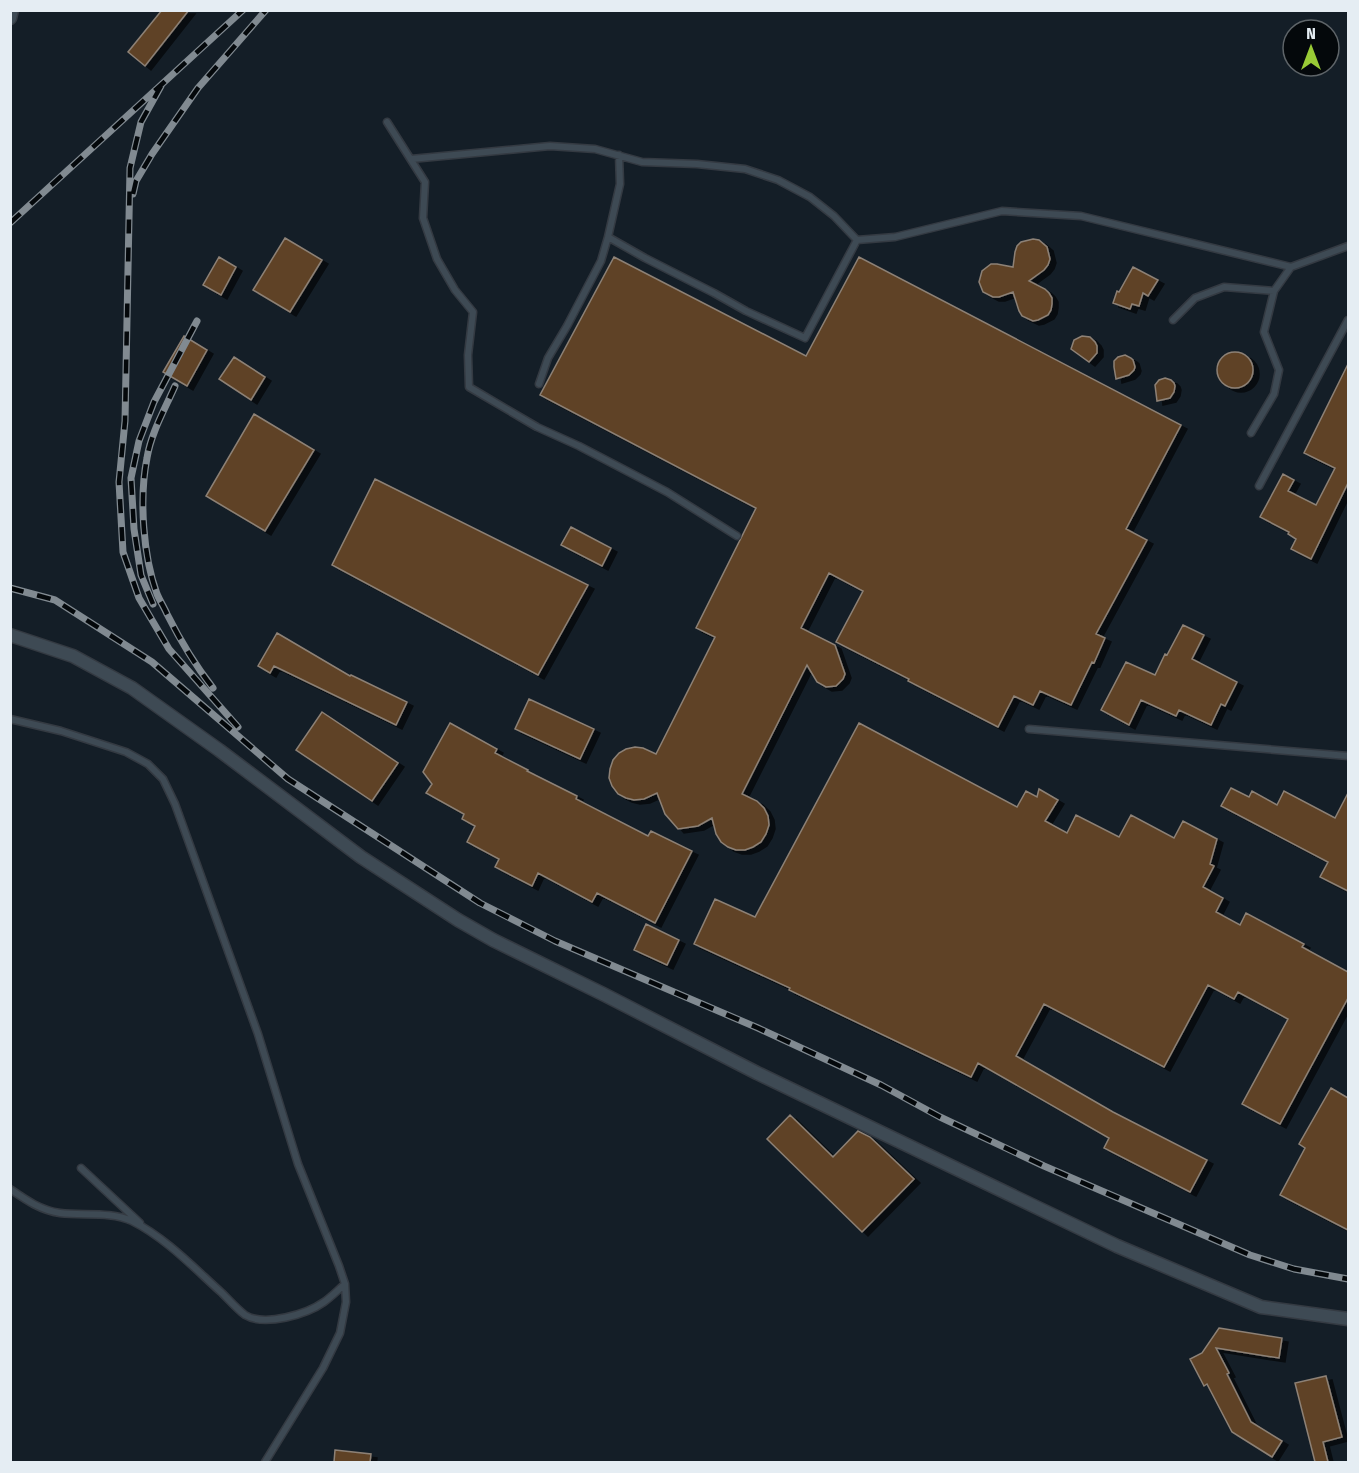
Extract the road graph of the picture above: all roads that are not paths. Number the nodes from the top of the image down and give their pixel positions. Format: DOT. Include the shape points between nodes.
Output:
graph roads {
  1 [pos="12,10"];
  2 [pos="10,18"];
  3 [pos="387,122"];
  4 [pos="619,155"];
  5 [pos="411,159"];
  6 [pos="608,237"];
  7 [pos="857,240"];
  8 [pos="1348,246"];
  9 [pos="1291,267"];
  10 [pos="1274,291"];
  11 [pos="1173,320"];
  12 [pos="1348,320"];
  13 [pos="539,384"];
  14 [pos="1251,433"];
  15 [pos="1259,486"];
  16 [pos="736,536"];
  17 [pos="10,635"];
  18 [pos="10,719"];
  19 [pos="1029,729"];
  20 [pos="1348,756"];
  21 [pos="81,1168"];
  22 [pos="10,1189"];
  23 [pos="148,1230"];
  24 [pos="345,1284"];
  25 [pos="1348,1319"];
  26 [pos="265,1462"];
  1 -- 2 [label="street"];
  3 -- 5 [label="lane"];
  4 -- 5 [label="lane" via="550,146"];
  4 -- 6 [label="lane" via="620,184"];
  4 -- 7 [label="lane" via="642,162 745,169 778,180 810,197"];
  5 -- 16 [label="lane" via="425,182 423,218 436,259 472,312 469,387 537,427 667,492"];
  6 -- 7 [label="lane" via="805,338"];
  6 -- 13 [label="lane" via="601,261 548,358"];
  7 -- 9 [label="lane" via="896,237 1002,211 1081,216"];
  8 -- 9 [label="lane"];
  9 -- 10 [label="lane"];
  10 -- 11 [label="lane" via="1224,287 1195,298"];
  10 -- 14 [label="lane" via="1264,332 1278,370 1274,394"];
  12 -- 15 [label="lane"];
  17 -- 25 [label="street" via="73,657 132,688 361,857 493,940 757,1073 1117,1246 1261,1307"];
  18 -- 24 [label="lane" via="126,752 148,764 163,779 191,846 258,1034 298,1164"];
  19 -- 20 [label="lane"];
  21 -- 23 [label="lane"];
  22 -- 23 [label="lane" via="43,1209 114,1216"];
  23 -- 24 [label="lane" via="246,1316 262,1320 286,1318 324,1303"];
  24 -- 26 [label="lane" via="340,1333"];
}
